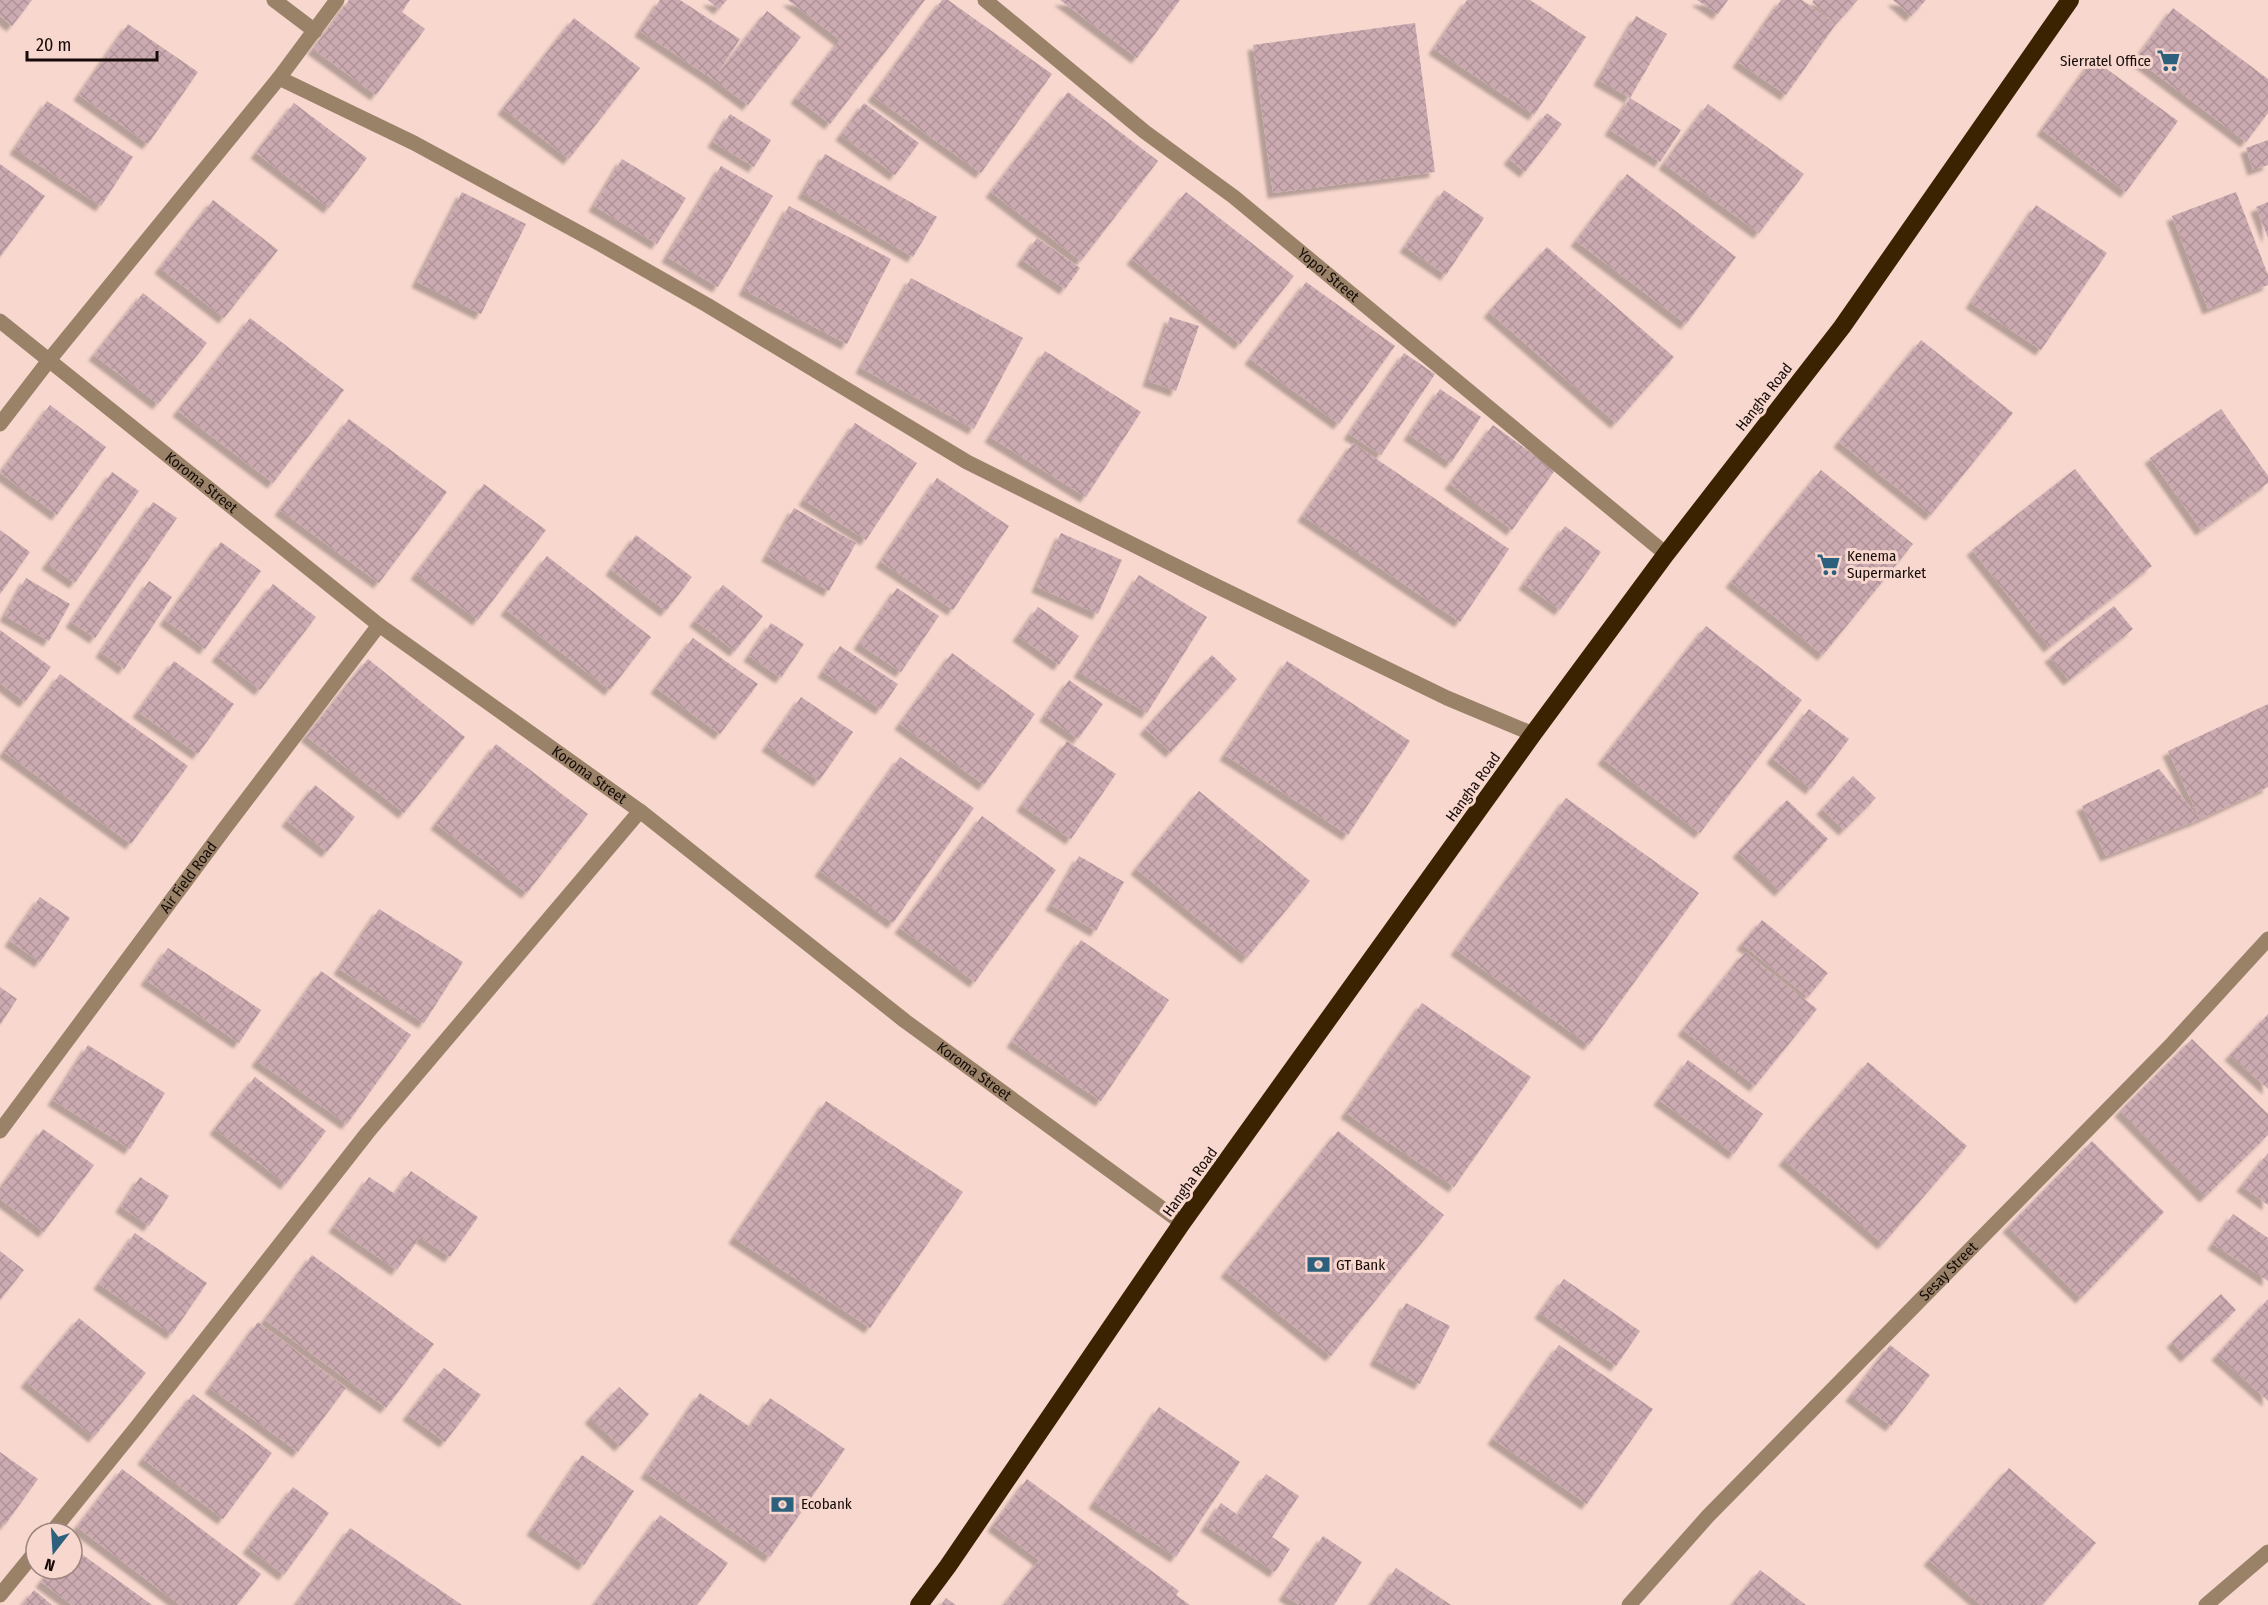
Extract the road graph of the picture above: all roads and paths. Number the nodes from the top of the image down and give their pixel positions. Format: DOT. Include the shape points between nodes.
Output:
graph roads {
  1 [pos="274,0"];
  2 [pos="337,0"];
  3 [pos="985,0"];
  4 [pos="2070,0"];
  5 [pos="315,31"];
  6 [pos="279,78"];
  7 [pos="0,321"];
  8 [pos="50,359"];
  9 [pos="0,424"];
  10 [pos="1666,554"];
  11 [pos="379,625"];
  12 [pos="1533,734"];
  13 [pos="640,811"];
  14 [pos="2268,939"];
  15 [pos="0,1131"];
  16 [pos="1182,1223"];
  17 [pos="61,1521"];
  18 [pos="2268,1552"];
  19 [pos="24,1566"];
  20 [pos="0,1595"];
  21 [pos="919,1605"];
  22 [pos="1629,1605"];
  23 [pos="2206,1605"];
  1 -- 5 [label="street"];
  2 -- 5 [label="street"];
  3 -- 10 [label="street, Yopoi Street" via="1145,132 1234,197"];
  4 -- 10 [label="highway, Hangha Road" via="1842,327"];
  5 -- 6 [label="street"];
  6 -- 8 [label="street"];
  6 -- 12 [label="street" via="414,143 600,244 968,462 1405,678"];
  7 -- 8 [label="street, Koroma Street"];
  8 -- 9 [label="street"];
  8 -- 11 [label="street, Koroma Street"];
  10 -- 12 [label="highway, Hangha Road"];
  11 -- 13 [label="street, Koroma Street"];
  11 -- 15 [label="street, Air Field Road"];
  12 -- 16 [label="highway, Hangha Road"];
  13 -- 16 [label="street, Koroma Street" via="905,1021"];
  13 -- 17 [label="street" via="368,1132"];
  14 -- 22 [label="street, Sesay Street" via="2170,1046 1708,1516"];
  16 -- 21 [label="highway, Hangha Road"];
  18 -- 23 [label="street"];
  19 -- 20 [label="street"];
}
